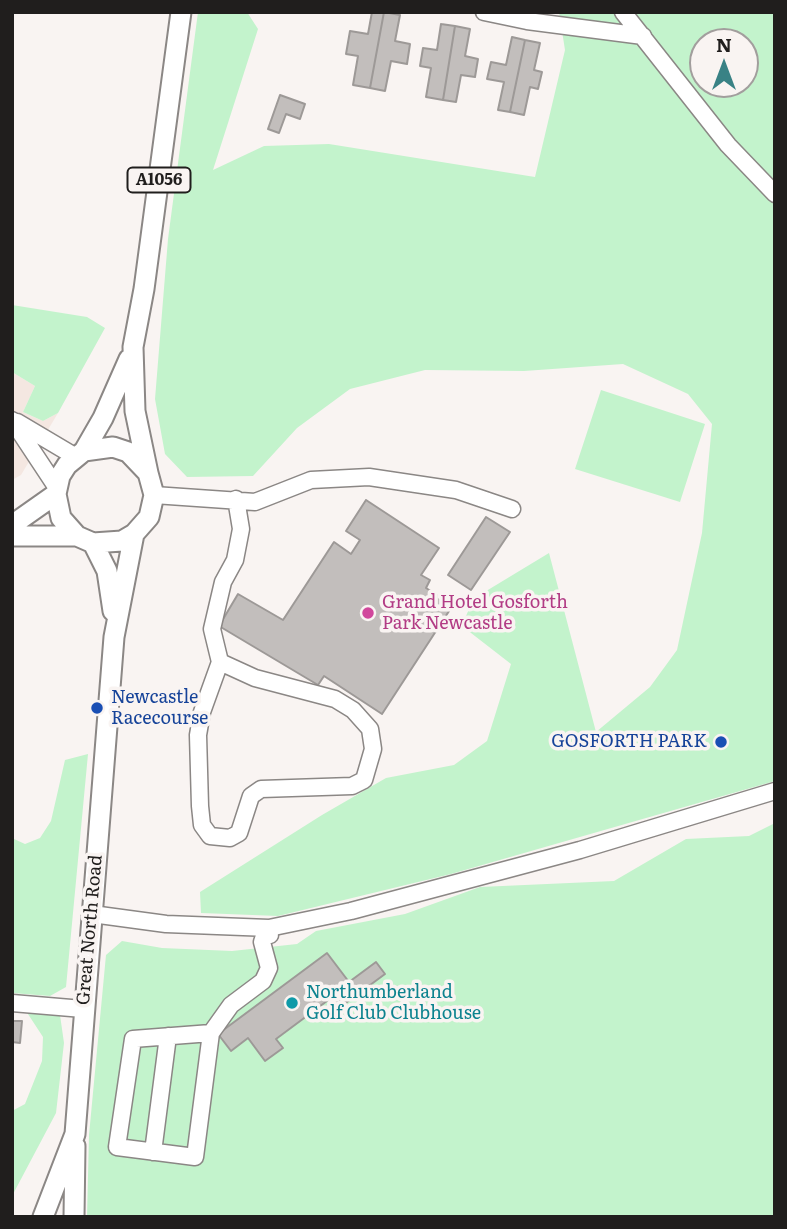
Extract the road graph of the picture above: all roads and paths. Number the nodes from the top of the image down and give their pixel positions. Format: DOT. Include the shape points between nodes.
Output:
graph roads {
  1 [pos="181,12"];
  2 [pos="484,12"];
  3 [pos="623,12"];
  4 [pos="643,36"];
  5 [pos="775,194"];
  6 [pos="133,347"];
  7 [pos="12,419"];
  8 [pos="80,454"];
  9 [pos="148,473"];
  10 [pos="56,491"];
  11 [pos="154,495"];
  12 [pos="236,499"];
  13 [pos="512,509"];
  14 [pos="12,525"];
  15 [pos="134,534"];
  16 [pos="12,536"];
  17 [pos="85,539"];
  18 [pos="114,637"];
  19 [pos="220,663"];
  20 [pos="775,791"];
  21 [pos="92,914"];
  22 [pos="269,928"];
  23 [pos="12,1003"];
  24 [pos="83,1009"];
  25 [pos="211,1033"];
  26 [pos="168,1036"];
  27 [pos="75,1134"];
  28 [pos="153,1152"];
  29 [pos="43,1217"];
  30 [pos="74,1217"];
  1 -- 6 [label="main road, A1056"];
  2 -- 4 [label="street"];
  3 -- 4 [label="street"];
  4 -- 5 [label="street" via="728,145"];
  6 -- 8 [label="main road, A1056"];
  6 -- 9 [label="main road, A1056" via="135,411"];
  7 -- 8 [label="street"];
  7 -- 10 [label="street"];
  8 -- 9 [label="main road" via="113,447 128,452"];
  8 -- 10 [label="main road" via="60,476"];
  9 -- 11 [label="main road"];
  10 -- 14 [label="main road"];
  10 -- 17 [label="main road" via="61,518"];
  11 -- 12 [label="street"];
  11 -- 15 [label="main road" via="149,517"];
  12 -- 13 [label="street" via="255,502 311,480 369,477 456,490"];
  12 -- 19 [label="street" via="241,529 212,629"];
  15 -- 17 [label="main road" via="114,543"];
  15 -- 18 [label="main road, Great North Road"];
  16 -- 17 [label="main road"];
  17 -- 18 [label="main road, Great North Road" via="107,571"];
  18 -- 21 [label="main road, Great North Road"];
  19 -- 19 [label="street" via="268,682 335,699 353,710 370,729 373,749 364,780 352,786 261,789 251,796 239,833 230,838 209,836 202,825 198,735"];
  20 -- 22 [label="street" via="580,850"];
  21 -- 22 [label="street" via="166,924"];
  21 -- 24 [label="main road, Great North Road"];
  22 -- 25 [label="street" via="270,935 262,942 269,968 263,981 231,1005"];
  23 -- 24 [label="street"];
  24 -- 27 [label="main road, Great North Road"];
  25 -- 26 [label="street"];
  25 -- 28 [label="street" via="195,1157"];
  26 -- 28 [label="street"];
  26 -- 28 [label="street" via="133,1039 117,1147"];
  27 -- 29 [label="main road, Great North Road"];
  27 -- 30 [label="main road"];
}
